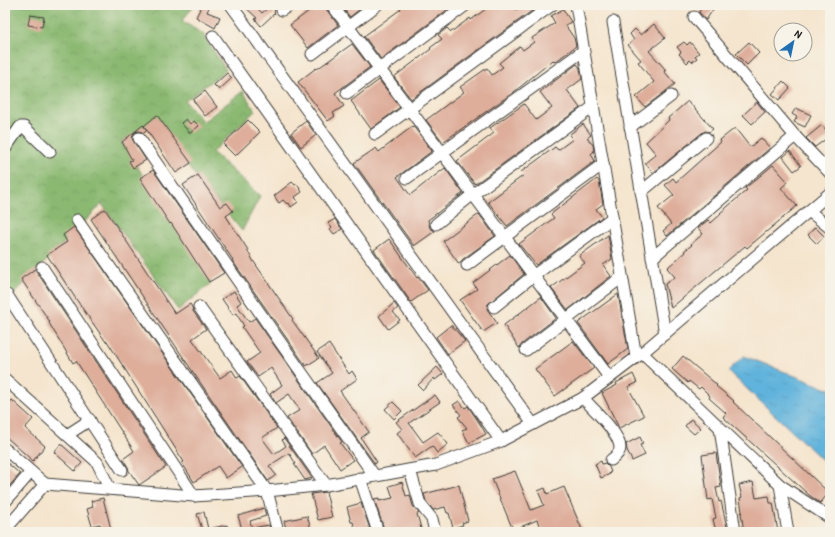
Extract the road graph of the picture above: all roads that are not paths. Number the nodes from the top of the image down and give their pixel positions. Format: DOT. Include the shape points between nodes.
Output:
graph roads {
  1 [pos="231,5"];
  2 [pos="332,5"];
  3 [pos="377,5"];
  4 [pos="466,5"];
  5 [pos="552,5"];
  6 [pos="576,5"];
  7 [pos="694,17"];
  8 [pos="613,22"];
  9 [pos="348,27"];
  10 [pos="213,36"];
  11 [pos="584,51"];
  12 [pos="312,54"];
  13 [pos="379,69"];
  14 [pos="347,93"];
  15 [pos="671,96"];
  16 [pos="593,107"];
  17 [pos="409,109"];
  18 [pos="630,127"];
  19 [pos="375,134"];
  20 [pos="796,136"];
  21 [pos="139,138"];
  22 [pos="706,138"];
  23 [pos="5,149"];
  24 [pos="50,152"];
  25 [pos="442,153"];
  26 [pos="603,164"];
  27 [pos="830,173"];
  28 [pos="407,178"];
  29 [pos="641,192"];
  30 [pos="830,193"];
  31 [pos="472,195"];
  32 [pos="809,211"];
  33 [pos="612,218"];
  34 [pos="77,220"];
  35 [pos="436,224"];
  36 [pos="830,228"];
  37 [pos="504,238"];
  38 [pos="652,258"];
  39 [pos="467,265"];
  40 [pos="42,267"];
  41 [pos="533,276"];
  42 [pos="622,277"];
  43 [pos="7,295"];
  44 [pos="200,307"];
  45 [pos="494,307"];
  46 [pos="565,320"];
  47 [pos="664,334"];
  48 [pos="526,350"];
  49 [pos="639,355"];
  50 [pos="609,378"];
  51 [pos="5,380"];
  52 [pos="583,398"];
  53 [pos="90,420"];
  54 [pos="533,424"];
  55 [pos="720,428"];
  56 [pos="67,435"];
  57 [pos="501,441"];
  58 [pos="5,449"];
  59 [pos="612,460"];
  60 [pos="122,470"];
  61 [pos="410,470"];
  62 [pos="31,472"];
  63 [pos="374,475"];
  64 [pos="360,478"];
  65 [pos="45,484"];
  66 [pos="326,485"];
  67 [pos="780,485"];
  68 [pos="110,489"];
  69 [pos="267,491"];
  70 [pos="194,496"];
  71 [pos="6,500"];
  72 [pos="830,518"];
  73 [pos="5,530"];
  74 [pos="278,532"];
  75 [pos="378,532"];
  76 [pos="436,532"];
  77 [pos="735,532"];
  78 [pos="788,532"];
  1 -- 54 [label="street"];
  2 -- 9 [label="street"];
  3 -- 9 [label="street"];
  4 -- 13 [label="street"];
  5 -- 17 [label="street"];
  6 -- 11 [label="street"];
  7 -- 20 [label="street"];
  8 -- 18 [label="street"];
  9 -- 12 [label="street"];
  9 -- 13 [label="street"];
  10 -- 57 [label="street"];
  11 -- 16 [label="street"];
  11 -- 25 [label="street"];
  13 -- 14 [label="street"];
  13 -- 17 [label="street"];
  15 -- 18 [label="street"];
  16 -- 26 [label="street"];
  16 -- 31 [label="street"];
  17 -- 19 [label="street"];
  17 -- 25 [label="street"];
  18 -- 29 [label="street"];
  20 -- 27 [label="street"];
  20 -- 38 [label="street"];
  21 -- 63 [label="street"];
  22 -- 29 [label="street"];
  23 -- 24 [label="street" via="20,127 24,127"];
  25 -- 28 [label="street"];
  25 -- 31 [label="street"];
  26 -- 33 [label="street"];
  26 -- 37 [label="street"];
  29 -- 38 [label="street"];
  30 -- 32 [label="street"];
  31 -- 35 [label="street"];
  31 -- 37 [label="street"];
  32 -- 36 [label="street"];
  32 -- 47 [label="street"];
  33 -- 41 [label="street"];
  33 -- 42 [label="street"];
  34 -- 69 [label="street"];
  37 -- 39 [label="street"];
  37 -- 41 [label="street"];
  38 -- 47 [label="street"];
  40 -- 70 [label="street"];
  41 -- 45 [label="street"];
  41 -- 46 [label="street"];
  42 -- 46 [label="street"];
  42 -- 49 [label="street"];
  43 -- 53 [label="street"];
  44 -- 66 [label="street"];
  46 -- 48 [label="street"];
  46 -- 50 [label="street"];
  47 -- 49 [label="street"];
  49 -- 50 [label="street"];
  49 -- 55 [label="street"];
  50 -- 52 [label="street"];
  51 -- 56 [label="street"];
  52 -- 54 [label="street"];
  52 -- 59 [label="street" via="617,437 620,448"];
  53 -- 56 [label="street"];
  53 -- 60 [label="street"];
  54 -- 57 [label="street"];
  55 -- 67 [label="street"];
  55 -- 77 [label="street"];
  56 -- 68 [label="street" via="97,462"];
  57 -- 61 [label="street" via="436,465"];
  58 -- 62 [label="street"];
  61 -- 63 [label="street"];
  61 -- 76 [label="street" via="420,504 432,519"];
  62 -- 65 [label="street"];
  62 -- 71 [label="street"];
  63 -- 64 [label="street"];
  64 -- 66 [label="street"];
  64 -- 75 [label="street"];
  65 -- 68 [label="street"];
  65 -- 73 [label="street"];
  66 -- 69 [label="street"];
  67 -- 72 [label="street"];
  67 -- 78 [label="street"];
  68 -- 70 [label="street"];
  69 -- 70 [label="street"];
  69 -- 74 [label="street"];
}
